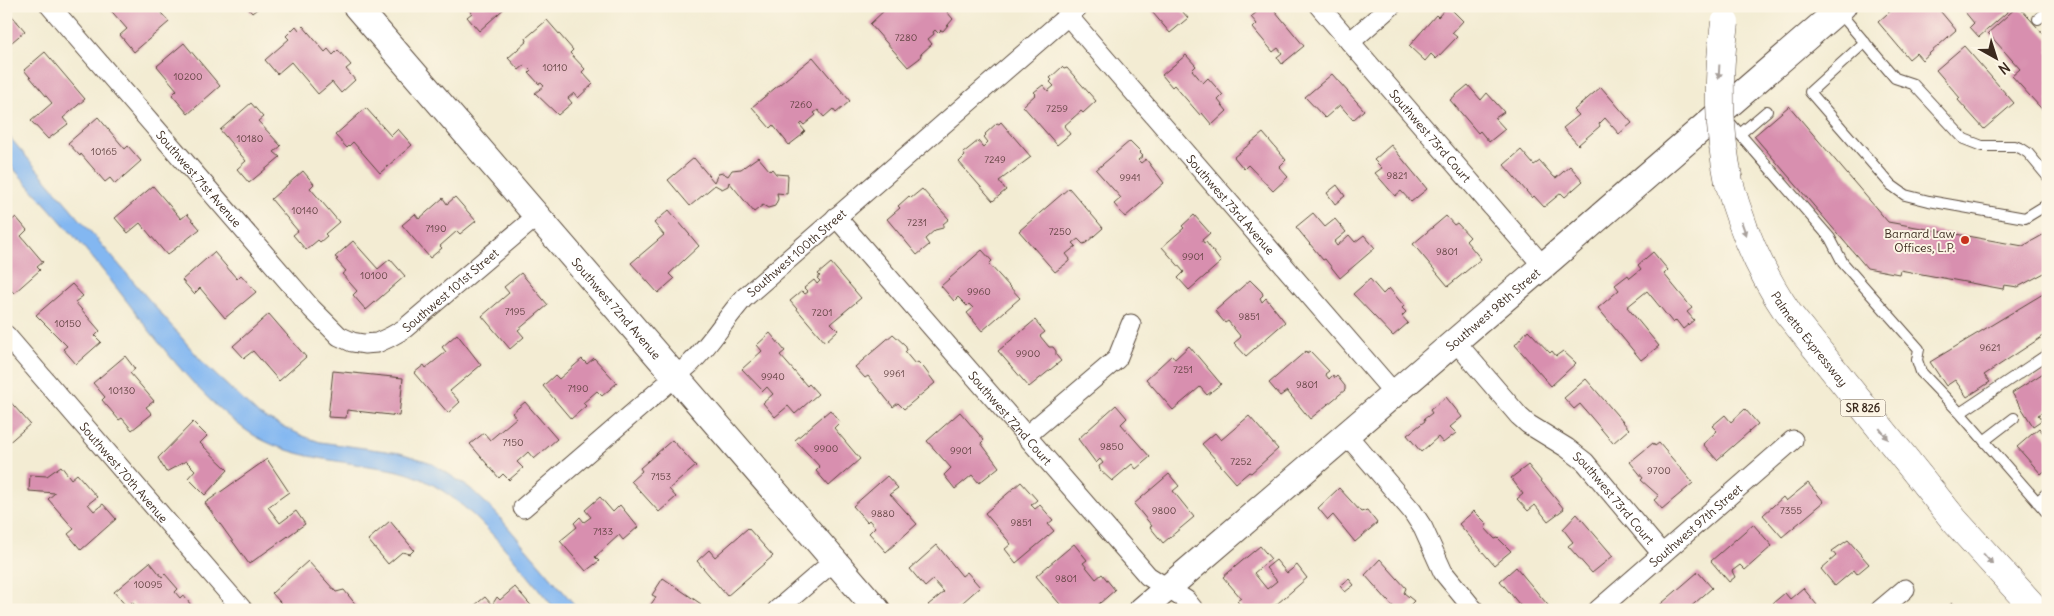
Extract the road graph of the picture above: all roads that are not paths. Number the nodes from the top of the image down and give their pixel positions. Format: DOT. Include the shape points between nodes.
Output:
graph roads {
  1 [pos="50,6"];
  2 [pos="356,6"];
  3 [pos="1319,6"];
  4 [pos="1391,6"];
  5 [pos="1840,8"];
  6 [pos="1073,11"];
  7 [pos="2048,11"];
  8 [pos="1726,15"];
  9 [pos="2038,18"];
  10 [pos="1350,42"];
  11 [pos="1865,42"];
  12 [pos="1767,111"];
  13 [pos="1721,112"];
  14 [pos="1740,134"];
  15 [pos="2048,177"];
  16 [pos="2048,204"];
  17 [pos="537,216"];
  18 [pos="836,217"];
  19 [pos="1543,266"];
  20 [pos="1131,324"];
  21 [pos="6,335"];
  22 [pos="1455,341"];
  23 [pos="352,342"];
  24 [pos="2048,354"];
  25 [pos="676,377"];
  26 [pos="1394,393"];
  27 [pos="1960,413"];
  28 [pos="2014,418"];
  29 [pos="1346,434"];
  30 [pos="1026,436"];
  31 [pos="1793,440"];
  32 [pos="1984,441"];
  33 [pos="2048,492"];
  34 [pos="2037,502"];
  35 [pos="523,508"];
  36 [pos="2048,514"];
  37 [pos="1662,554"];
  38 [pos="834,561"];
  39 [pos="1167,588"];
  40 [pos="1905,589"];
  41 [pos="243,610"];
  42 [pos="776,610"];
  43 [pos="877,610"];
  44 [pos="1142,610"];
  45 [pos="1194,610"];
  46 [pos="1474,610"];
  47 [pos="1598,610"];
  48 [pos="1880,610"];
  49 [pos="2036,610"];
  1 -- 23 [label="street, Southwest 71st Avenue" via="312,310 339,336"];
  2 -- 17 [label="street, Southwest 72nd Avenue"];
  3 -- 10 [label="street, Southwest 73rd Court"];
  4 -- 10 [label="street"];
  5 -- 11 [label="lane"];
  5 -- 13 [label="street, Southwest 98th Street"];
  6 -- 18 [label="street, Southwest 100th Street"];
  6 -- 26 [label="street, Southwest 73rd Avenue"];
  7 -- 9 [label="lane"];
  8 -- 49 [label="highway, Palmetto Expressway / SR 826, one-way, bridge" via="1719,76 1723,146 1729,182 1751,249 1788,313 1955,521"];
  10 -- 19 [label="street, Southwest 73rd Court"];
  11 -- 15 [label="lane" via="1895,78 1913,84 1964,139 1982,146 2022,149"];
  11 -- 16 [label="lane" via="1810,92 1891,184 1904,195 1929,202 2025,218"];
  12 -- 14 [label="lane"];
  13 -- 14 [label="lane"];
  13 -- 19 [label="street, Southwest 98th Street"];
  14 -- 27 [label="lane" via="1830,238 1843,263 1919,349 1918,366"];
  17 -- 23 [label="street, Southwest 101st Street" via="404,329 377,343"];
  17 -- 25 [label="street, Southwest 72nd Avenue"];
  18 -- 25 [label="street, Southwest 100th Street" via="744,298 699,355"];
  18 -- 30 [label="street, Southwest 72nd Court"];
  19 -- 22 [label="street, Southwest 98th Street"];
  20 -- 30 [label="street" via="1117,360"];
  21 -- 41 [label="street, Southwest 70th Avenue"];
  22 -- 26 [label="street, Southwest 98th Street"];
  22 -- 37 [label="street, Southwest 73rd Court" via="1519,416 1585,462"];
  24 -- 27 [label="lane"];
  25 -- 35 [label="street, Southwest 100th Street"];
  25 -- 38 [label="street, Southwest 72nd Avenue"];
  26 -- 29 [label="street, Southwest 98th Street"];
  27 -- 32 [label="lane"];
  28 -- 32 [label="lane"];
  29 -- 39 [label="street, Southwest 98th Street"];
  29 -- 46 [label="street" via="1412,511 1443,572"];
  30 -- 39 [label="street, Southwest 72nd Court" via="1148,576"];
  31 -- 37 [label="street, Southwest 97th Street"];
  32 -- 34 [label="lane"];
  33 -- 34 [label="lane"];
  34 -- 36 [label="lane"];
  37 -- 47 [label="street, Southwest 97th Street"];
  38 -- 42 [label="street"];
  38 -- 43 [label="street, Southwest 72nd Avenue"];
  39 -- 44 [label="street, Southwest 98th Street"];
  39 -- 45 [label="street, Southwest 72nd Court" via="1186,600"];
  40 -- 48 [label="street"];
}
